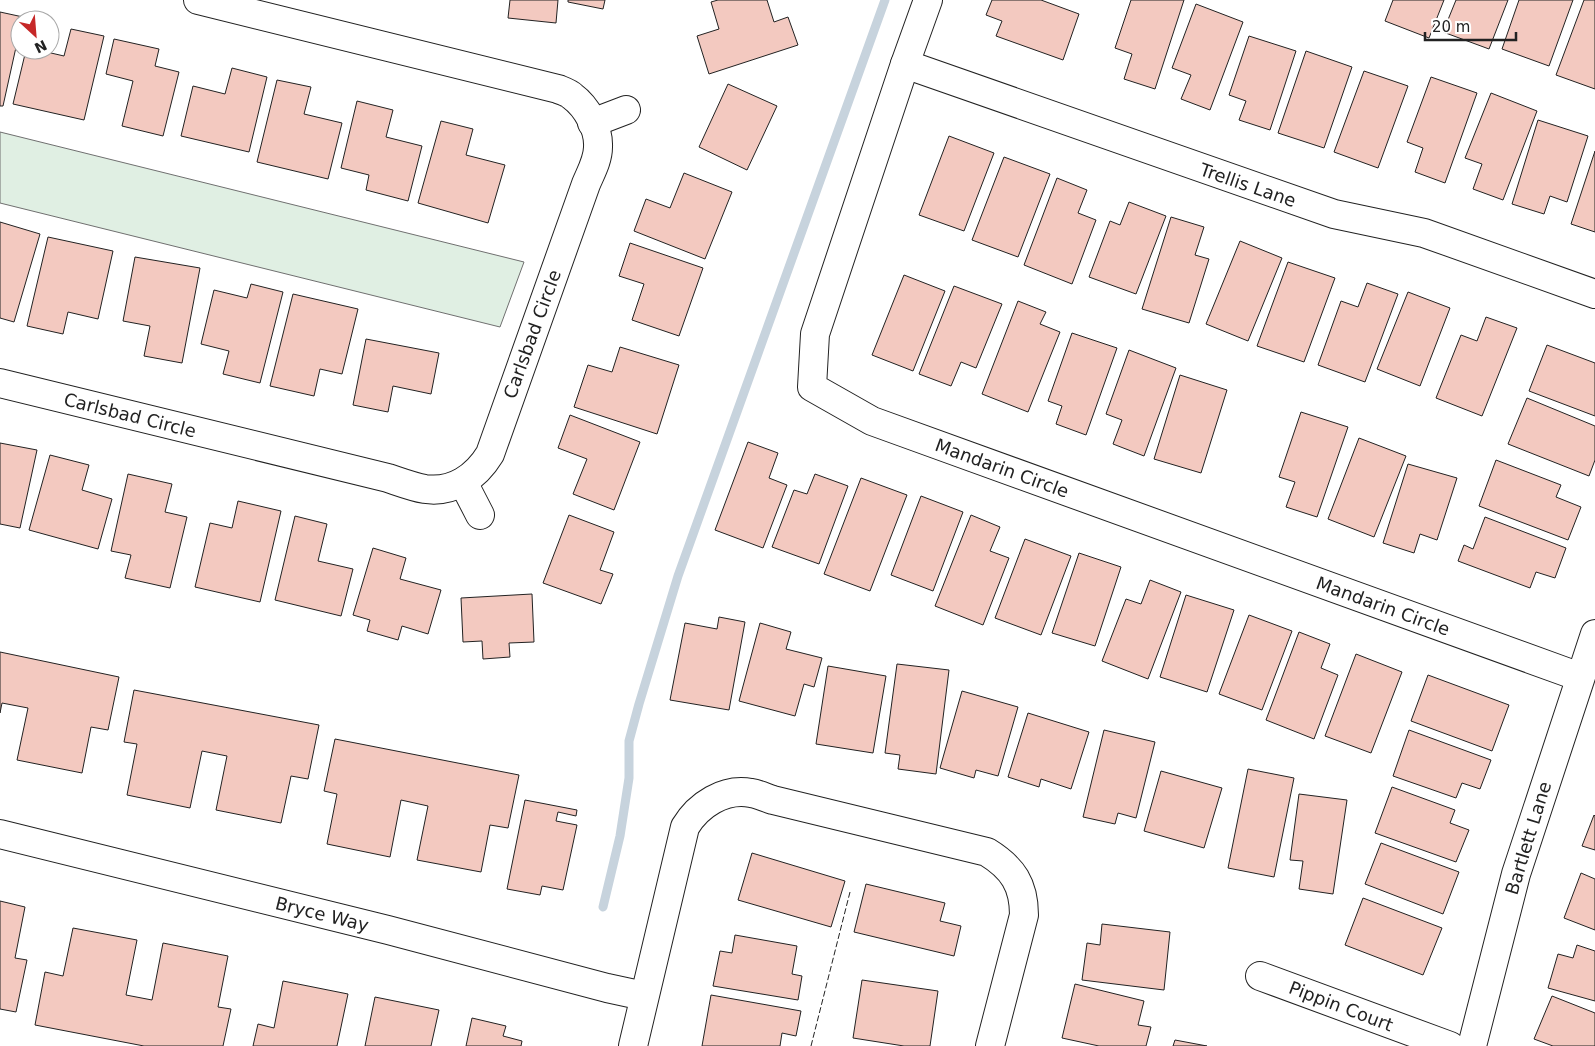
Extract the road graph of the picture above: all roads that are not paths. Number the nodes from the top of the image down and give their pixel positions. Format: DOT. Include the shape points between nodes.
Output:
graph roads {
  1 [pos="198,0"];
  2 [pos="928,0"];
  3 [pos="905,64"];
  4 [pos="626,110"];
  5 [pos="592,123"];
  6 [pos="1595,294"];
  7 [pos="0,383"];
  8 [pos="462,482"];
  9 [pos="480,515"];
  10 [pos="1595,634"];
  11 [pos="1580,676"];
  12 [pos="0,834"];
  13 [pos="1260,976"];
  14 [pos="644,996"];
  15 [pos="633,1046"];
  16 [pos="990,1046"];
  17 [pos="1450,1046"];
  18 [pos="1472,1046"];
  1 -- 5 [label="street, Carlsbad Circle" via="558,89 582,105"];
  2 -- 3 [label="street, Mandarin Circle"];
  3 -- 6 [label="street, Trellis Lane" via="1334,214 1424,232"];
  3 -- 11 [label="street, Mandarin Circle" via="815,334 812,387 872,421"];
  4 -- 5 [label="street"];
  5 -- 8 [label="street, Carlsbad Circle" via="598,138 596,161 490,454 477,473"];
  7 -- 8 [label="street, Carlsbad Circle" via="423,489 448,488"];
  8 -- 9 [label="street"];
  10 -- 11 [label="street, Bartlett Lane"];
  11 -- 18 [label="street, Bartlett Lane" via="1516,874"];
  12 -- 14 [label="street, Bryce Way"];
  13 -- 17 [label="street, Pippin Court"];
  14 -- 15 [label="street"];
  14 -- 16 [label="street" via="685,827 698,809 711,800 739,792 752,793 987,852 1013,873 1022,894 1024,915"];
}
